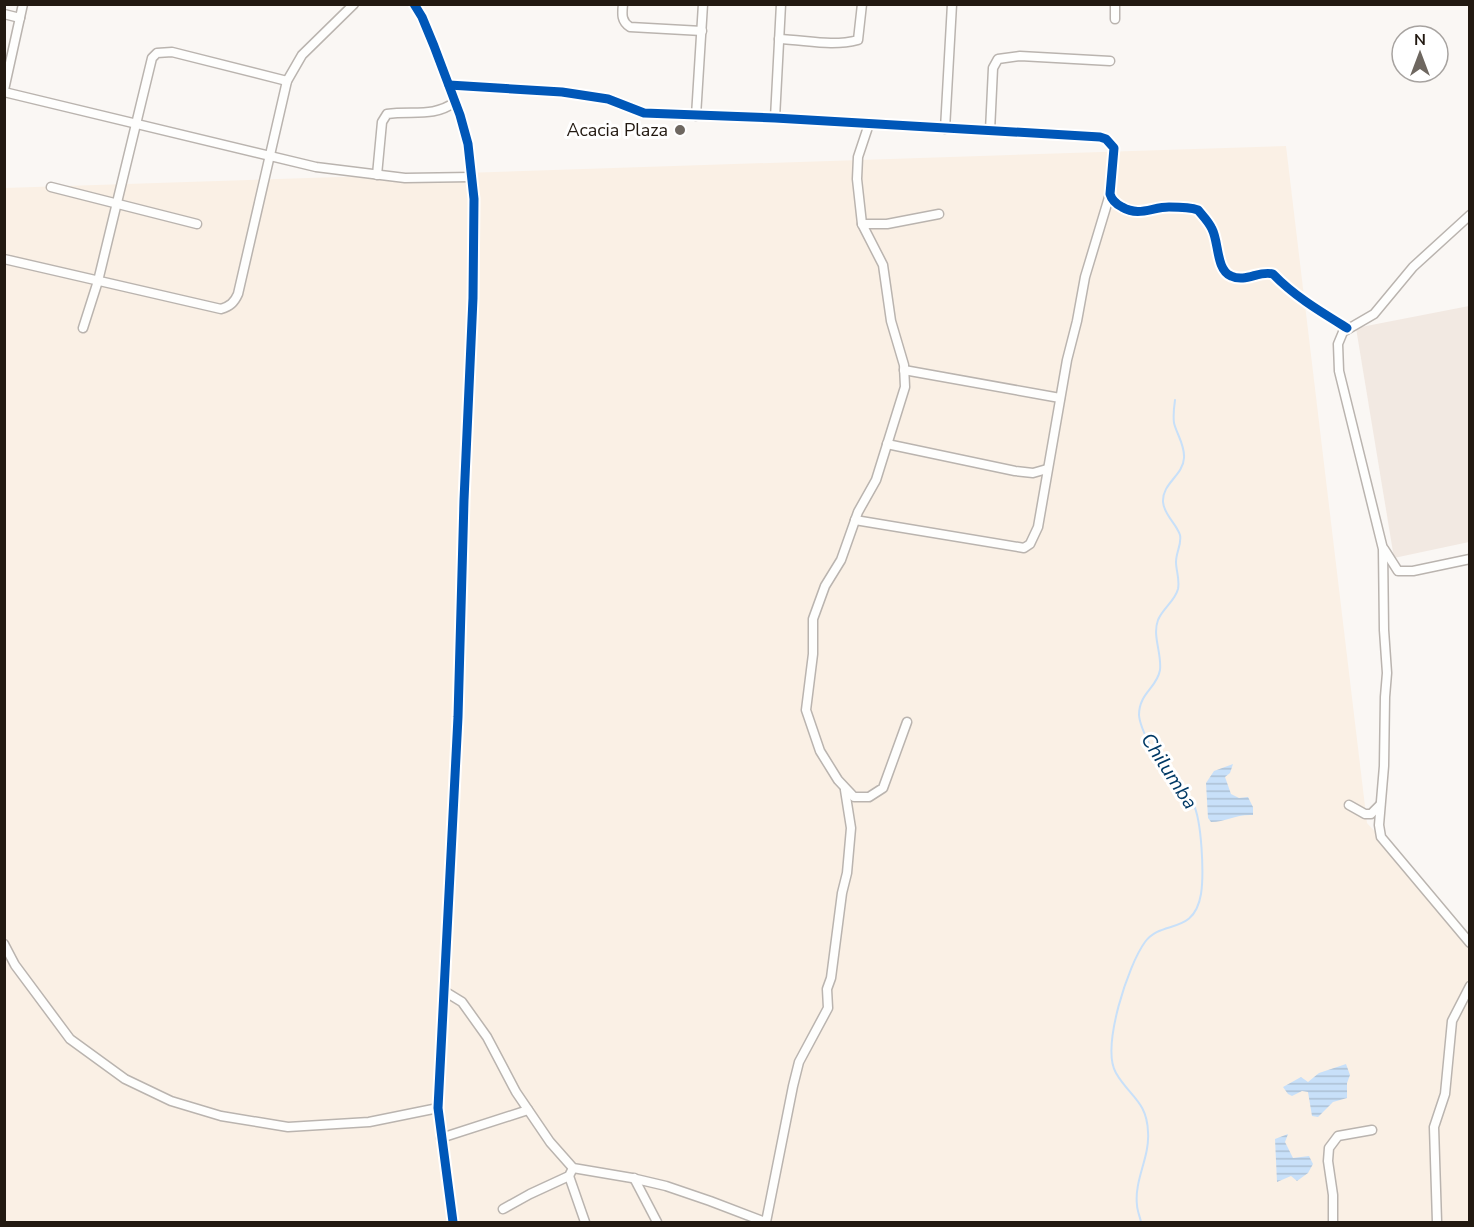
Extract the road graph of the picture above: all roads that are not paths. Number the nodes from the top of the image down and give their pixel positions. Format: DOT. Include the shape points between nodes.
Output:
graph roads {
  1 [pos="23,4"];
  2 [pos="354,4"];
  3 [pos="414,4"];
  4 [pos="623,4"];
  5 [pos="703,4"];
  6 [pos="781,4"];
  7 [pos="862,4"];
  8 [pos="952,4"];
  9 [pos="1115,4"];
  10 [pos="4,14"];
  11 [pos="20,18"];
  12 [pos="1115,19"];
  13 [pos="702,31"];
  14 [pos="779,39"];
  15 [pos="1110,61"];
  16 [pos="287,81"];
  17 [pos="449,85"];
  18 [pos="4,91"];
  19 [pos="455,102"];
  20 [pos="696,116"];
  21 [pos="775,118"];
  22 [pos="135,124"];
  23 [pos="869,124"];
  24 [pos="945,129"];
  25 [pos="990,131"];
  26 [pos="269,156"];
  27 [pos="377,175"];
  28 [pos="472,177"];
  29 [pos="51,188"];
  30 [pos="1110,194"];
  31 [pos="116,204"];
  32 [pos="939,214"];
  33 [pos="1470,215"];
  34 [pos="198,224"];
  35 [pos="862,224"];
  36 [pos="4,259"];
  37 [pos="98,281"];
  38 [pos="83,328"];
  39 [pos="1347,328"];
  40 [pos="904,370"];
  41 [pos="1060,398"];
  42 [pos="887,444"];
  43 [pos="1047,469"];
  44 [pos="855,520"];
  45 [pos="1383,549"];
  46 [pos="1470,559"];
  47 [pos="907,722"];
  48 [pos="845,789"];
  49 [pos="1349,805"];
  50 [pos="1380,805"];
  51 [pos="1470,943"];
  52 [pos="4,944"];
  53 [pos="1470,986"];
  54 [pos="444,991"];
  55 [pos="438,1108"];
  56 [pos="528,1110"];
  57 [pos="1372,1130"];
  58 [pos="441,1138"];
  59 [pos="571,1172"];
  60 [pos="634,1178"];
  61 [pos="503,1209"];
  62 [pos="453,1222"];
  63 [pos="585,1222"];
  64 [pos="657,1222"];
  65 [pos="765,1222"];
  66 [pos="1333,1222"];
  67 [pos="1437,1222"];
  1 -- 11 [label="street"];
  2 -- 16 [label="street" via="302,55"];
  3 -- 17 [label="street"];
  4 -- 13 [label="street" via="624,23 630,27"];
  5 -- 13 [label="street"];
  6 -- 14 [label="street"];
  7 -- 14 [label="street" via="858,40 821,44"];
  8 -- 24 [label="street"];
  9 -- 12 [label="street"];
  10 -- 11 [label="street"];
  11 -- 18 [label="street"];
  13 -- 20 [label="street"];
  14 -- 21 [label="street"];
  15 -- 25 [label="street" via="1020,56 998,59 993,68"];
  16 -- 22 [label="street" via="163,51 152,58"];
  16 -- 26 [label="street"];
  17 -- 19 [label="street"];
  17 -- 20 [label="street" via="562,92 608,99 644,113"];
  18 -- 22 [label="street"];
  19 -- 27 [label="street" via="444,110 387,114 382,122"];
  19 -- 28 [label="street" via="468,144"];
  20 -- 21 [label="street"];
  21 -- 23 [label="street"];
  22 -- 26 [label="street"];
  22 -- 31 [label="street"];
  23 -- 24 [label="street"];
  23 -- 35 [label="street" via="858,157"];
  24 -- 25 [label="street"];
  25 -- 30 [label="street" via="1106,139 1114,148"];
  26 -- 27 [label="street"];
  26 -- 37 [label="street" via="238,294 229,307 221,309"];
  27 -- 28 [label="street"];
  28 -- 54 [label="street" via="473,298"];
  29 -- 31 [label="street"];
  30 -- 39 [label="street" via="1116,204 1136,213 1168,207 1198,210 1212,228 1227,274 1240,278 1273,274"];
  30 -- 41 [label="street" via="1085,277"];
  31 -- 34 [label="street"];
  31 -- 37 [label="street"];
  32 -- 35 [label="street" via="887,224"];
  33 -- 39 [label="street" via="1413,267 1374,314"];
  35 -- 40 [label="street" via="883,265 891,321"];
  36 -- 37 [label="street"];
  37 -- 38 [label="street"];
  39 -- 45 [label="street" via="1338,344 1339,371"];
  40 -- 41 [label="street"];
  40 -- 42 [label="street" via="905,387"];
  41 -- 43 [label="street"];
  42 -- 43 [label="street" via="1015,471 1034,473"];
  42 -- 44 [label="street" via="876,480"];
  43 -- 44 [label="street" via="1038,527 1024,548"];
  44 -- 48 [label="street" via="842,560 825,586 813,620 806,710 819,751"];
  45 -- 46 [label="street" via="1398,571"];
  45 -- 50 [label="street" via="1387,674"];
  47 -- 48 [label="street" via="883,788 868,797 854,796"];
  48 -- 65 [label="street" via="851,828 827,989 828,1008 800,1062"];
  49 -- 50 [label="street" via="1365,814 1371,814"];
  50 -- 51 [label="street" via="1381,837"];
  52 -- 55 [label="street" via="70,1039 125,1079 171,1101 221,1116 288,1127 369,1122"];
  53 -- 67 [label="street" via="1452,1022 1444,1094 1434,1127"];
  54 -- 55 [label="street"];
  54 -- 56 [label="street" via="462,1002 481,1028"];
  55 -- 58 [label="street"];
  56 -- 58 [label="street"];
  56 -- 59 [label="street"];
  57 -- 66 [label="street" via="1338,1136 1329,1148"];
  58 -- 62 [label="street"];
  59 -- 60 [label="street"];
  59 -- 61 [label="street"];
  59 -- 63 [label="street"];
  60 -- 64 [label="street"];
  60 -- 65 [label="street"];
}
